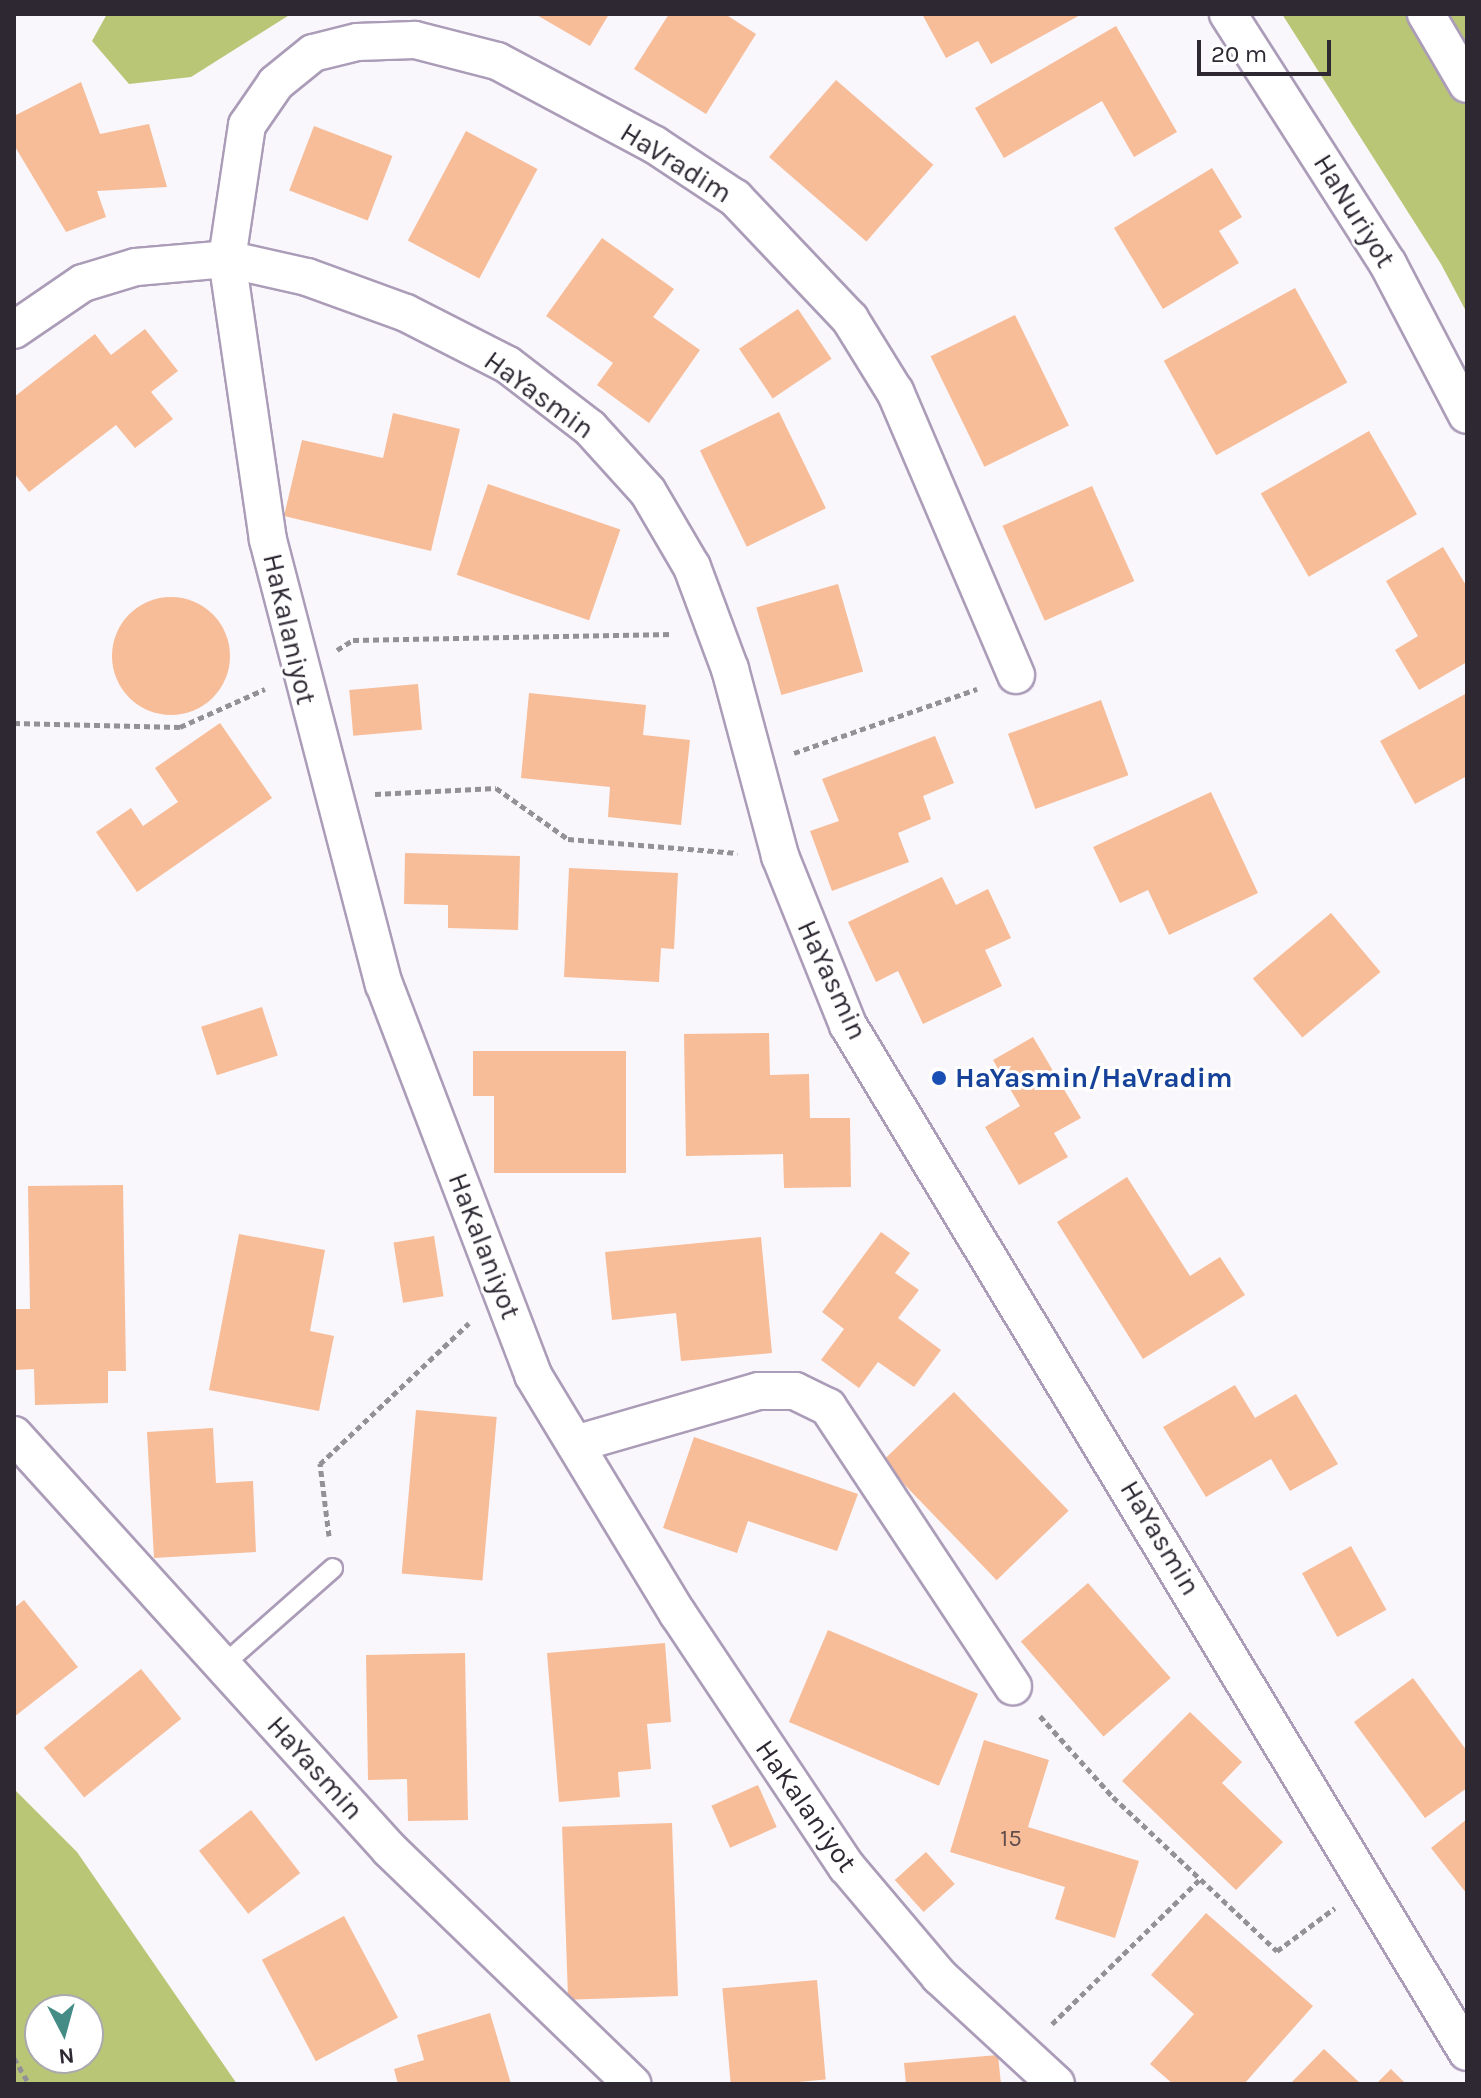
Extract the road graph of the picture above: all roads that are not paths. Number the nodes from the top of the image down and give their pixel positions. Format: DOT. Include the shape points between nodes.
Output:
graph roads {
  1 [pos="1228,14"];
  2 [pos="1426,14"];
  3 [pos="1467,84"];
  4 [pos="227,259"];
  5 [pos="14,330"];
  6 [pos="1467,415"];
  7 [pos="1016,675"];
  8 [pos="14,1435"];
  9 [pos="575,1444"];
  10 [pos="333,1568"];
  11 [pos="222,1666"];
  12 [pos="1013,1686"];
  13 [pos="1467,2052"];
  14 [pos="632,2084"];
  15 [pos="1056,2084"];
  1 -- 6 [label="street, HaNuriyot" via="1388,264"];
  2 -- 3 [label="street"];
  4 -- 5 [label="street, HaYasmin" via="136,267 83,283"];
  4 -- 7 [label="street, HaVradim" via="247,125 276,83 313,53 357,42 415,40 497,61 655,145 735,198 840,307 895,392"];
  4 -- 9 [label="street, HaKalaniyot" via="252,452 298,674 384,984 533,1375"];
  4 -- 13 [label="street, HaYasmin" via="307,277 406,313 508,365 590,428 648,492 692,567 717,633 780,856 848,1025"];
  8 -- 11 [label="street, HaYasmin"];
  9 -- 12 [label="street" via="759,1391 795,1391 828,1407"];
  9 -- 15 [label="street, HaKalaniyot" via="847,1867 939,1976"];
  10 -- 11 [label="lane"];
  11 -- 14 [label="street, HaYasmin" via="390,1850"];
}
